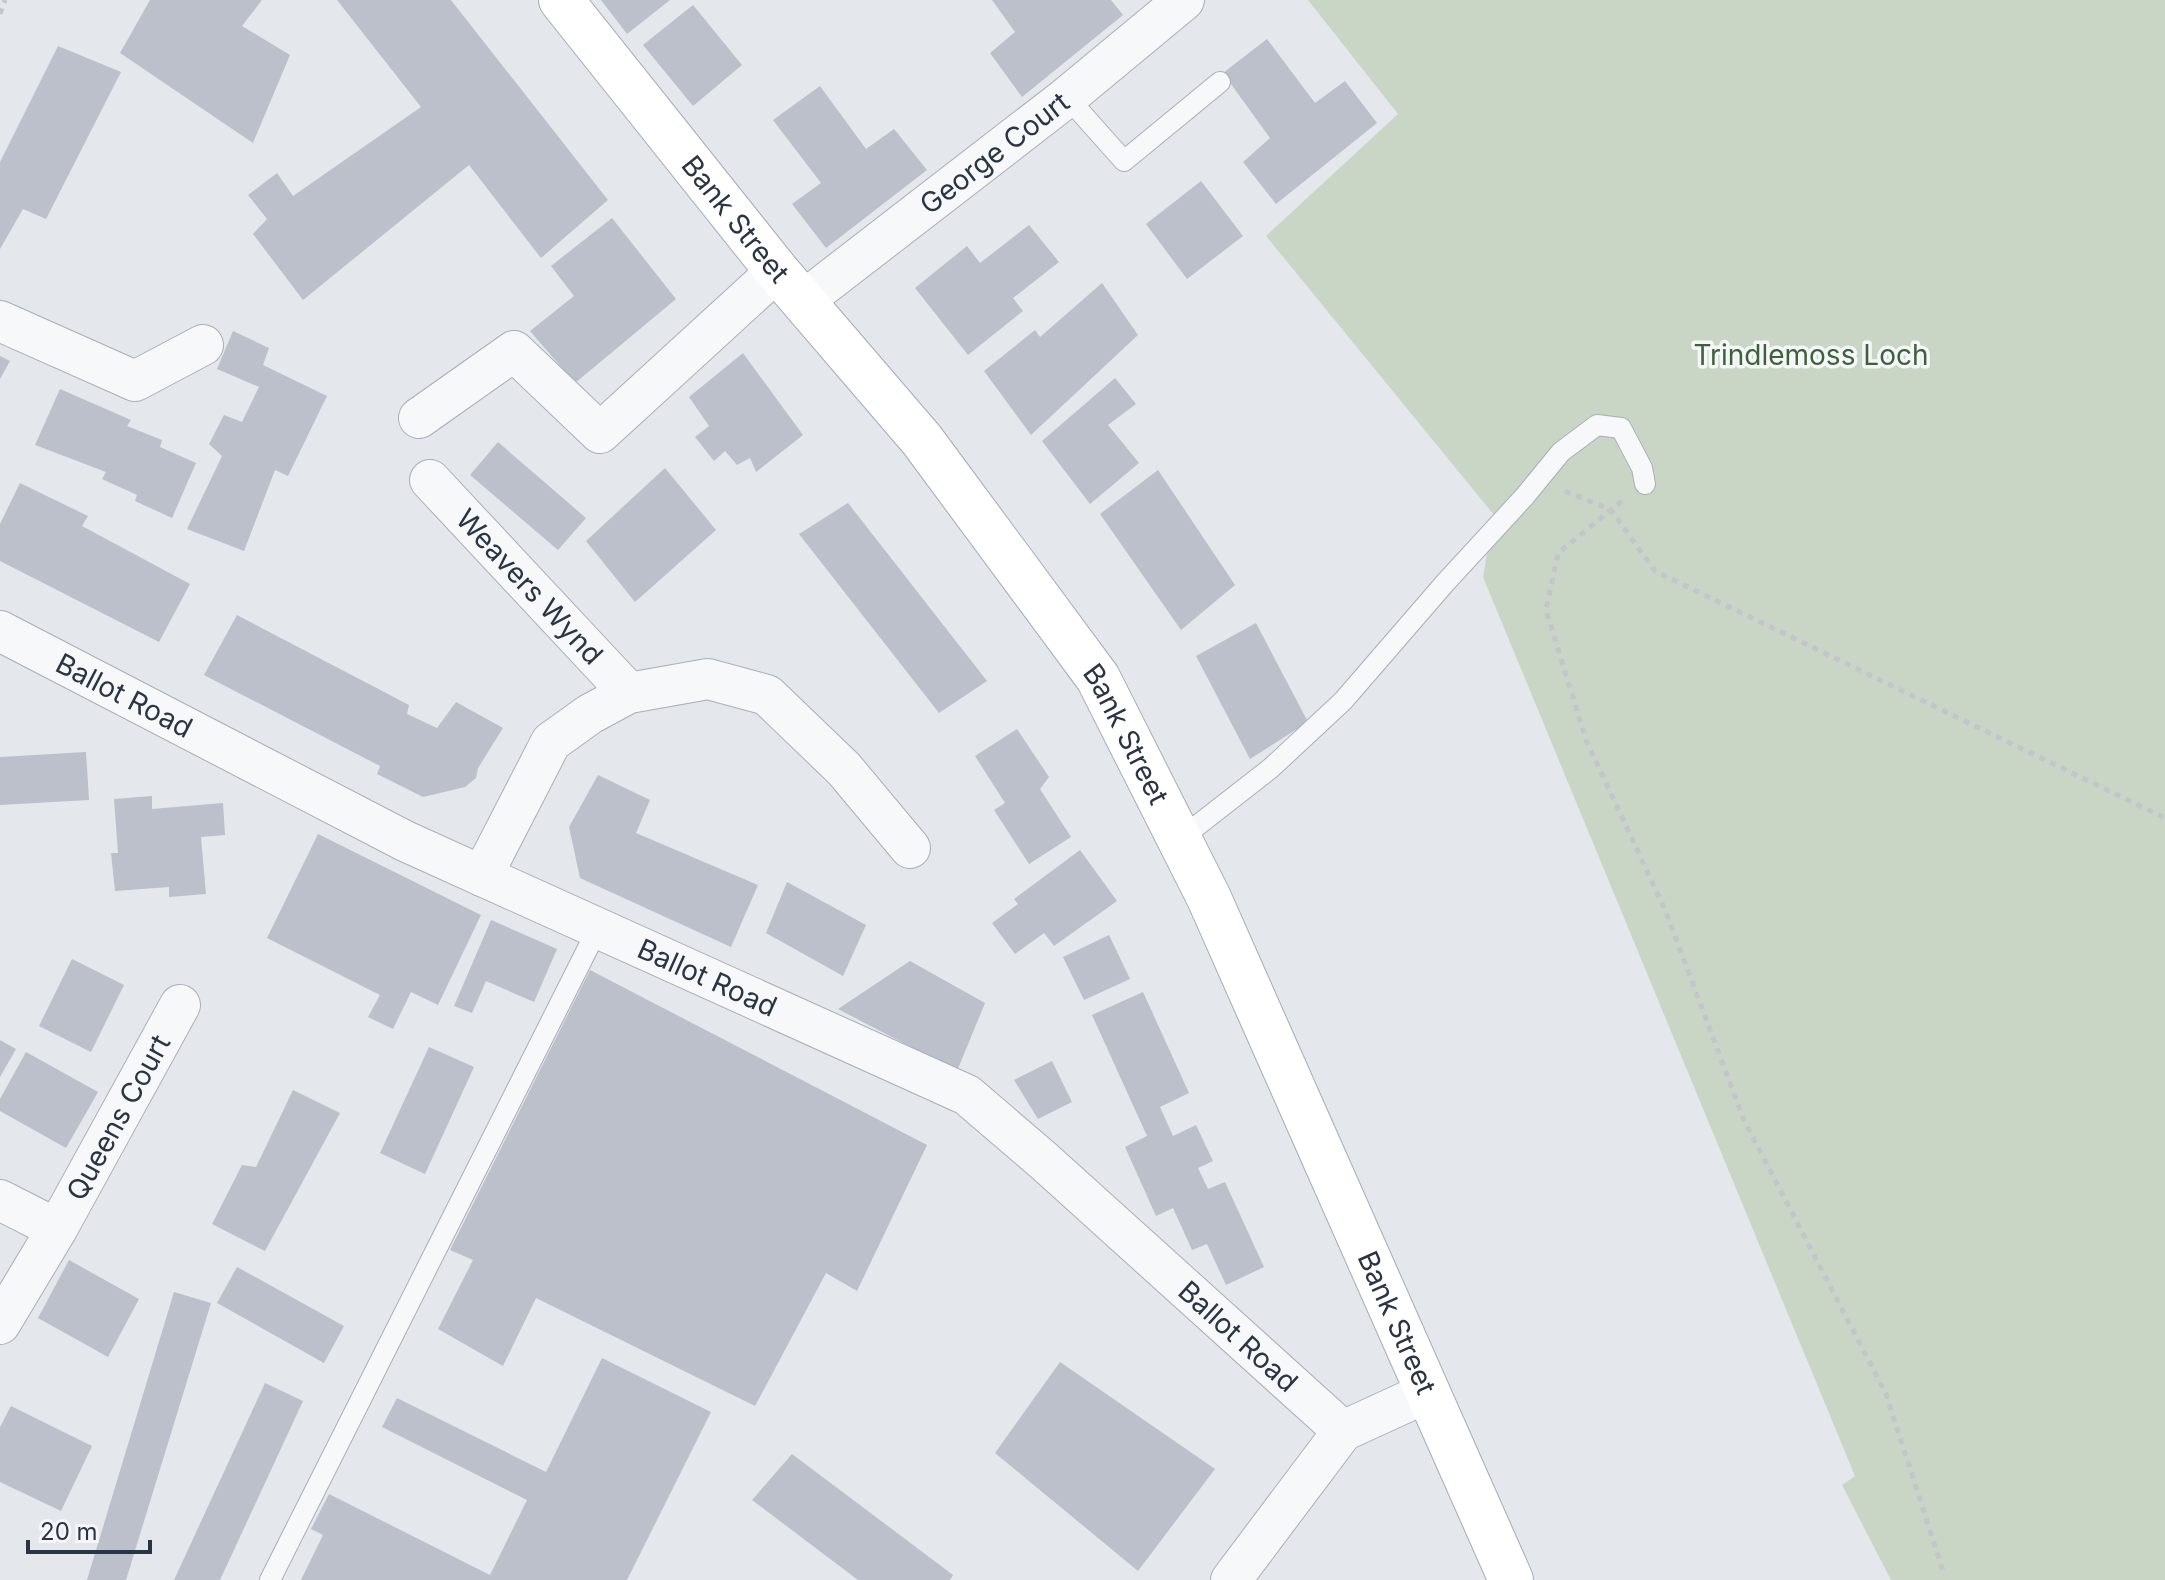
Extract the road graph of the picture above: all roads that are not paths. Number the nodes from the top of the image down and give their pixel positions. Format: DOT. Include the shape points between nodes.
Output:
graph roads {
  1 [pos="561,0"];
  2 [pos="1184,0"];
  3 [pos="1220,82"];
  4 [pos="1067,97"];
  5 [pos="790,286"];
  6 [pos="0,321"];
  7 [pos="203,345"];
  8 [pos="419,418"];
  9 [pos="430,480"];
  10 [pos="1645,484"];
  11 [pos="0,631"];
  12 [pos="629,693"];
  13 [pos="1180,839"];
  14 [pos="910,848"];
  15 [pos="482,876"];
  16 [pos="598,928"];
  17 [pos="180,1005"];
  18 [pos="0,1200"];
  19 [pos="57,1229"];
  20 [pos="0,1324"];
  21 [pos="1428,1392"];
  22 [pos="1343,1431"];
  23 [pos="270,1580"];
  24 [pos="1231,1580"];
  25 [pos="1511,1580"];
  1 -- 5 [label="main road, Bank Street"];
  2 -- 4 [label="street, George Court"];
  3 -- 4 [label="lane" via="1124,161"];
  4 -- 5 [label="street, George Court"];
  5 -- 8 [label="street, George Court" via="600,433 514,351"];
  5 -- 13 [label="main road, Bank Street" via="922,440 1098,678"];
  6 -- 7 [label="street" via="135,381"];
  9 -- 12 [label="street, Weavers Wynd"];
  10 -- 13 [label="lane" via="1621,428 1597,425 1561,452 1343,701 1271,768"];
  11 -- 15 [label="street, Ballot Road"];
  12 -- 14 [label="street, Weavers Wynd" via="708,679 767,695 844,769"];
  12 -- 15 [label="street, Weavers Wynd" via="551,742"];
  13 -- 21 [label="main road, Bank Street"];
  15 -- 16 [label="street, Ballot Road"];
  16 -- 22 [label="street, Ballot Road" via="967,1095"];
  16 -- 23 [label="lane"];
  17 -- 19 [label="street, Queens Court"];
  18 -- 19 [label="street, Queens Court"];
  19 -- 20 [label="street, Queens Court"];
  21 -- 22 [label="street"];
  21 -- 25 [label="main road, Bank Street"];
  22 -- 24 [label="street"];
}
